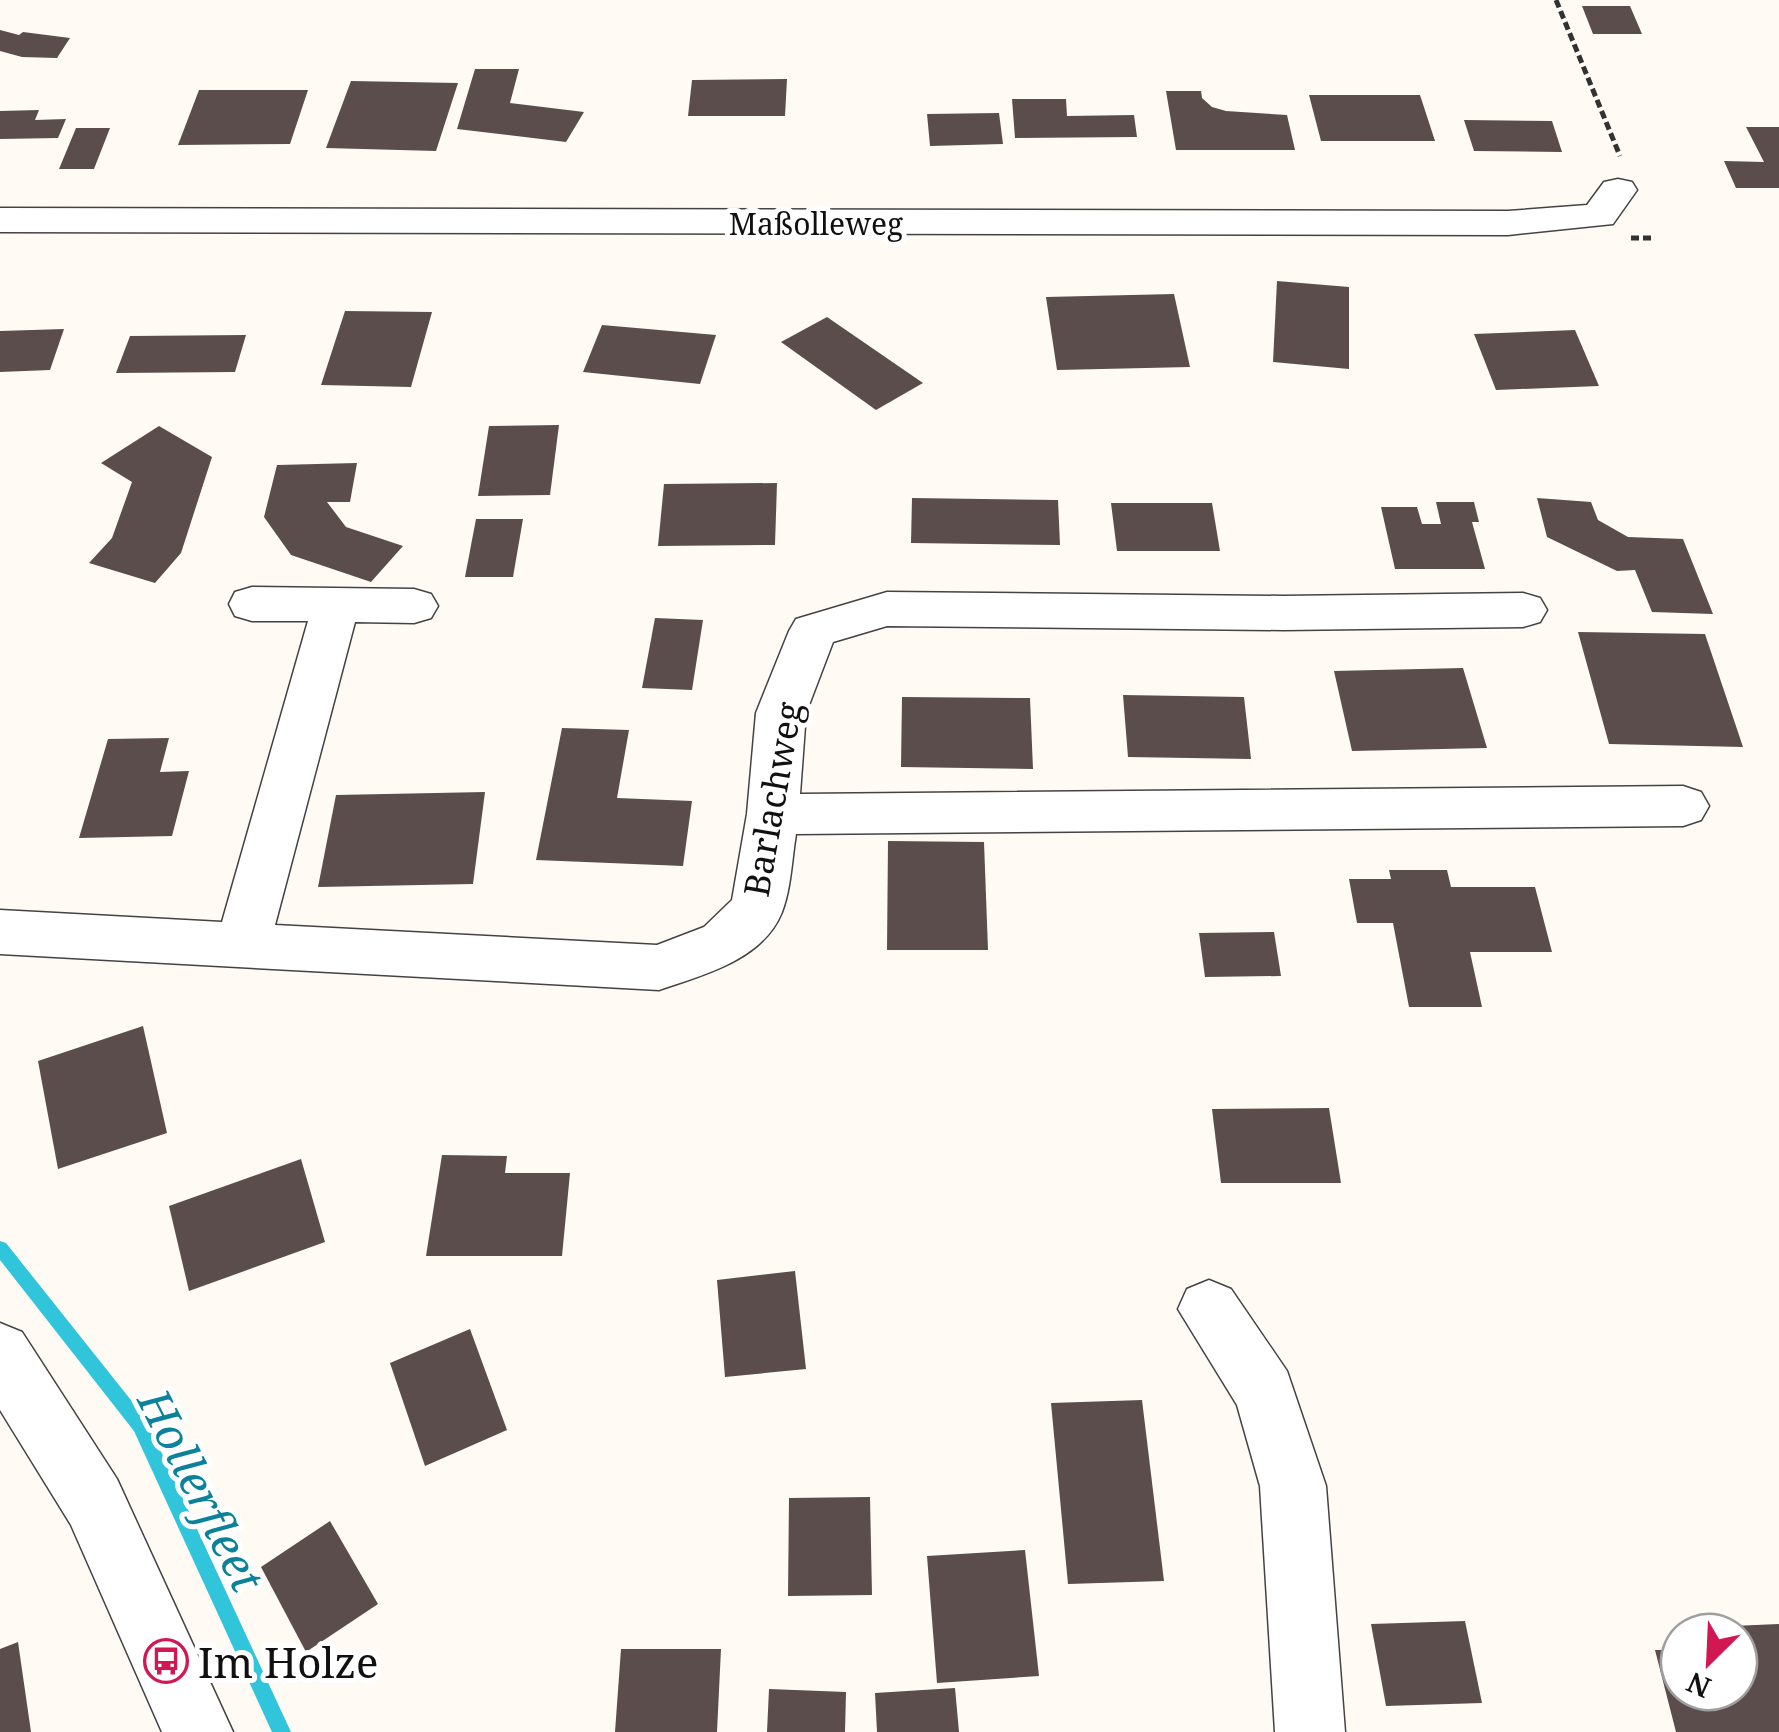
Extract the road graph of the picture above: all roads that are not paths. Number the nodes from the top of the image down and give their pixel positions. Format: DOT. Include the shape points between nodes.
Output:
graph roads {
  1 [pos="1618,190"];
  2 [pos="0,220"];
  3 [pos="252,604"];
  4 [pos="336,605"];
  5 [pos="414,606"];
  6 [pos="1523,610"];
  7 [pos="1684,806"];
  8 [pos="773,814"];
  9 [pos="0,932"];
  10 [pos="243,944"];
  11 [pos="1209,1309"];
  12 [pos="0,1353"];
  13 [pos="198,1732"];
  14 [pos="1310,1732"];
  1 -- 2 [label="street, Maßolleweg" via="1599,216 1508,223"];
  3 -- 4 [label="street"];
  4 -- 5 [label="street"];
  4 -- 10 [label="street"];
  6 -- 8 [label="street, Barlachweg" via="887,609 813,631 780,712"];
  7 -- 8 [label="street"];
  8 -- 10 [label="street, Barlachweg" via="757,908 723,943 659,968"];
  9 -- 10 [label="street, Barlachweg"];
  11 -- 14 [label="street" via="1264,1392 1294,1486"];
  12 -- 13 [label="street" via="94,1502"];
}
